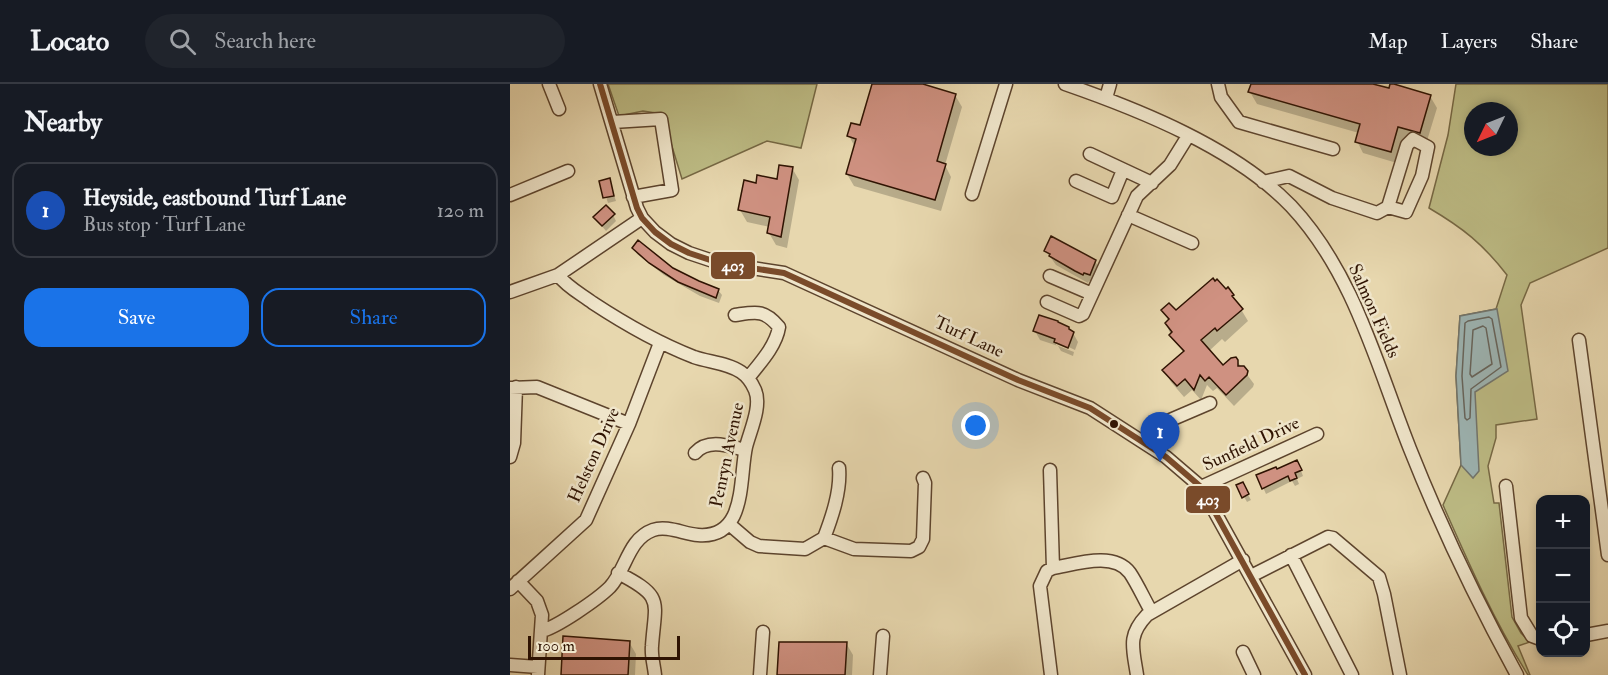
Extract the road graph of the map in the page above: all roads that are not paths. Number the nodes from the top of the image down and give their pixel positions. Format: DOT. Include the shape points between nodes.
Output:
graph roads {
  1 [pos="549,84"];
  2 [pos="600,84"];
  3 [pos="1006,84"];
  4 [pos="1065,84"];
  5 [pos="1110,84"];
  6 [pos="1218,84"];
  7 [pos="1106,98"];
  8 [pos="559,109"];
  9 [pos="613,122"];
  10 [pos="1188,136"];
  11 [pos="1333,149"];
  12 [pos="1090,154"];
  13 [pos="1123,170"];
  14 [pos="568,171"];
  15 [pos="1076,181"];
  16 [pos="1263,182"];
  17 [pos="1152,183"];
  18 [pos="972,194"];
  19 [pos="510,195"];
  20 [pos="633,197"];
  21 [pos="1388,207"];
  22 [pos="1128,215"];
  23 [pos="642,218"];
  24 [pos="1192,243"];
  25 [pos="558,275"];
  26 [pos="1050,276"];
  27 [pos="510,292"];
  28 [pos="1092,294"];
  29 [pos="1047,302"];
  30 [pos="735,315"];
  31 [pos="1579,340"];
  32 [pos="660,343"];
  33 [pos="748,378"];
  34 [pos="513,387"];
  35 [pos="1210,403"];
  36 [pos="629,424"];
  37 [pos="1317,434"];
  38 [pos="1149,446"];
  39 [pos="745,450"];
  40 [pos="695,453"];
  41 [pos="510,457"];
  42 [pos="839,468"];
  43 [pos="1050,470"];
  44 [pos="923,478"];
  45 [pos="1506,486"];
  46 [pos="1201,487"];
  47 [pos="729,524"];
  48 [pos="824,538"];
  49 [pos="1608,548"];
  50 [pos="1291,555"];
  51 [pos="1243,560"];
  52 [pos="1053,568"];
  53 [pos="618,573"];
  54 [pos="1251,576"];
  55 [pos="514,585"];
  56 [pos="1151,611"];
  57 [pos="541,631"];
  58 [pos="1608,631"];
  59 [pos="763,632"];
  60 [pos="1590,634"];
  61 [pos="884,636"];
  62 [pos="1536,638"];
  63 [pos="1244,652"];
  64 [pos="510,665"];
  65 [pos="538,671"];
  66 [pos="655,675"];
  67 [pos="760,675"];
  68 [pos="880,675"];
  69 [pos="1051,675"];
  70 [pos="1137,675"];
  71 [pos="1254,675"];
  72 [pos="1305,675"];
  73 [pos="1352,675"];
  74 [pos="1400,675"];
  75 [pos="1517,675"];
  1 -- 8 [label="street"];
  2 -- 9 [label="street, Turf Lane"];
  3 -- 18 [label="street"];
  4 -- 7 [label="street, Salmon Fields"];
  5 -- 7 [label="street"];
  6 -- 11 [label="street" via="1221,97 1239,122"];
  7 -- 10 [label="street, Salmon Fields"];
  9 -- 20 [label="street, Turf Lane"];
  9 -- 20 [label="street" via="661,119 672,190"];
  10 -- 16 [label="street, Salmon Fields" via="1229,156"];
  10 -- 17 [label="street" via="1170,165"];
  12 -- 13 [label="street"];
  13 -- 15 [label="street" via="1112,197"];
  13 -- 17 [label="street"];
  14 -- 19 [label="street"];
  16 -- 21 [label="street" via="1289,176 1332,198 1377,213"];
  16 -- 75 [label="street, Salmon Fields" via="1314,232 1340,276 1367,332 1435,509"];
  17 -- 22 [label="street" via="1137,196"];
  20 -- 23 [label="street, Turf Lane"];
  21 -- 21 [label="street" via="1407,145 1413,139 1428,147 1422,176 1406,212"];
  22 -- 24 [label="street"];
  22 -- 28 [label="street"];
  23 -- 25 [label="street"];
  23 -- 38 [label="street, Turf Lane" via="671,244 689,253 719,263 784,273 1018,380 1090,408"];
  25 -- 27 [label="street"];
  25 -- 32 [label="street, Penryn Avenue" via="599,307"];
  26 -- 28 [label="street"];
  28 -- 29 [label="street" via="1079,316"];
  30 -- 33 [label="street" via="757,312 771,317 779,327 769,351"];
  31 -- 49 [label="street"];
  32 -- 33 [label="street, Penryn Avenue" via="740,371"];
  32 -- 36 [label="street, Helston Drive"];
  33 -- 39 [label="street, Penryn Avenue" via="756,390 757,406"];
  34 -- 36 [label="street" via="555,392"];
  34 -- 41 [label="street" via="514,443"];
  35 -- 38 [label="street" via="1168,421"];
  36 -- 55 [label="street, Helston Drive" via="586,520"];
  37 -- 46 [label="street, Sunfield Drive"];
  38 -- 46 [label="street, Turf Lane" via="1182,468"];
  39 -- 40 [label="street" via="711,443"];
  39 -- 47 [label="street, Penryn Avenue" via="737,512"];
  42 -- 48 [label="street" via="840,479"];
  43 -- 52 [label="street"];
  44 -- 48 [label="street" via="923,539 915,549 854,549"];
  45 -- 62 [label="street" via="1521,618"];
  46 -- 51 [label="street, Turf Lane"];
  47 -- 48 [label="street" via="759,546 806,549"];
  47 -- 53 [label="street, Penryn Avenue" via="708,535 653,530 637,541"];
  50 -- 54 [label="street"];
  50 -- 73 [label="street"];
  50 -- 74 [label="street" via="1333,538 1379,577"];
  51 -- 54 [label="street, Turf Lane"];
  51 -- 56 [label="street"];
  52 -- 56 [label="street" via="1117,562 1129,572"];
  52 -- 69 [label="street" via="1047,571 1040,586"];
  53 -- 57 [label="street, Penryn Avenue" via="610,586 575,613"];
  53 -- 66 [label="street" via="646,590 654,601"];
  54 -- 72 [label="street, Turf Lane"];
  55 -- 57 [label="street" via="537,601 543,615"];
  56 -- 70 [label="street" via="1136,626 1133,637"];
  57 -- 65 [label="street"];
  58 -- 60 [label="street"];
  59 -- 67 [label="street"];
  61 -- 68 [label="street"];
  63 -- 71 [label="street"];
  64 -- 65 [label="street"];
}
